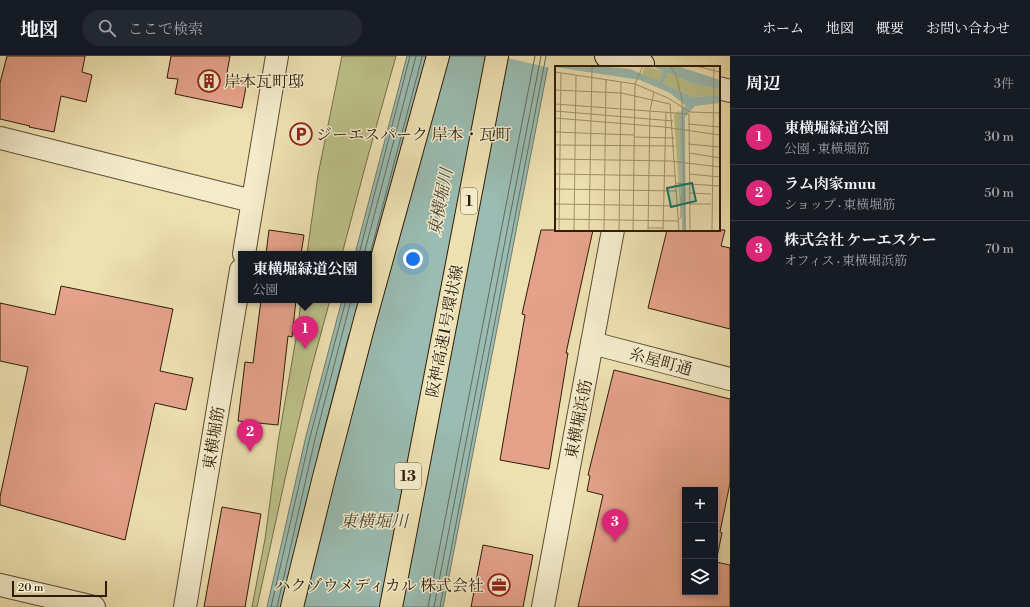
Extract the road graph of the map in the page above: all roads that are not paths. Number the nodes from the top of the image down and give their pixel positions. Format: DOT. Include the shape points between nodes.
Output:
graph roads {
  1 [pos="277,56"];
  2 [pos="438,56"];
  3 [pos="497,56"];
  4 [pos="507,56"];
  5 [pos="606,56"];
  6 [pos="646,64"];
  7 [pos="720,88"];
  8 [pos="730,91"];
  9 [pos="0,138"];
  10 [pos="480,148"];
  11 [pos="252,201"];
  12 [pos="613,231"];
  13 [pos="244,251"];
  14 [pos="238,288"];
  15 [pos="372,295"];
  16 [pos="370,303"];
  17 [pos="592,343"];
  18 [pos="441,345"];
  19 [pos="730,379"];
  20 [pos="0,585"];
  21 [pos="94,607"];
  22 [pos="185,607"];
  23 [pos="292,607"];
  24 [pos="376,607"];
  25 [pos="391,607"];
  26 [pos="543,607"];
  1 -- 11 [label="street"];
  2 -- 15 [label="highway"];
  3 -- 10 [label="highway, 阪神高速1号環状線 / 1"];
  4 -- 10 [label="highway"];
  5 -- 6 [label="street"];
  7 -- 8 [label="street"];
  9 -- 11 [label="street"];
  10 -- 18 [label="highway, 阪神高速1号環状線 / 1"];
  11 -- 13 [label="street"];
  12 -- 17 [label="street, 東横堀浜筋"];
  14 -- 22 [label="street, 東横堀筋"];
  16 -- 23 [label="highway"];
  17 -- 19 [label="street, 糸屋町通"];
  17 -- 26 [label="street, 東横堀浜筋"];
  18 -- 24 [label="highway, 13"];
  18 -- 25 [label="highway, 阪神高速1号環状線 / 1"];
  20 -- 21 [label="street"];
}
